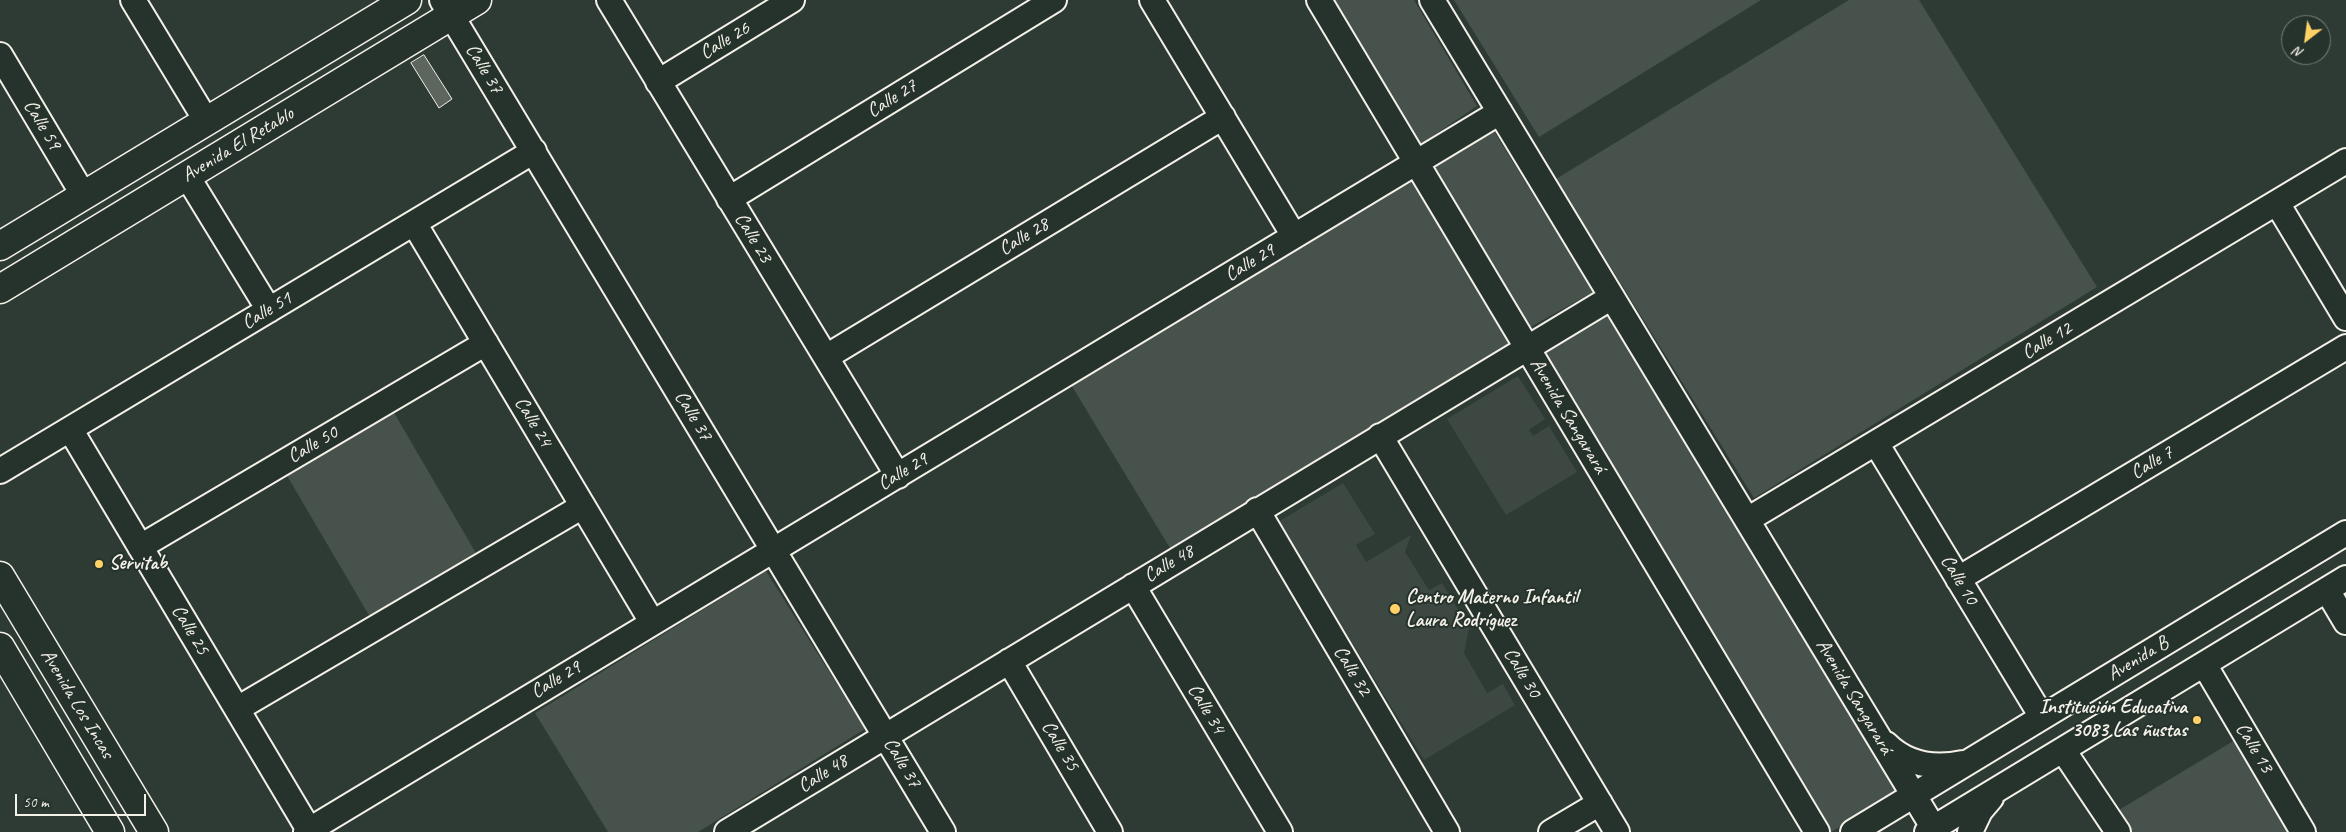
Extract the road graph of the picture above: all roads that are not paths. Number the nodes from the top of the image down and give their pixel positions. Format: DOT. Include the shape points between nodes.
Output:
graph roads {
  1 [pos="133,0"];
  2 [pos="408,0"];
  3 [pos="477,0"];
  4 [pos="609,0"];
  5 [pos="792,0"];
  6 [pos="1054,0"];
  7 [pos="1152,0"];
  8 [pos="1319,0"];
  9 [pos="1432,0"];
  10 [pos="447,8"];
  11 [pos="0,54"];
  12 [pos="658,82"];
  13 [pos="1500,112"];
  14 [pos="1223,117"];
  15 [pos="207,122"];
  16 [pos="534,152"];
  17 [pos="2346,161"];
  18 [pos="1417,162"];
  19 [pos="187,176"];
  20 [pos="84,196"];
  21 [pos="729,199"];
  22 [pos="2277,203"];
  23 [pos="414,223"];
  24 [pos="1294,236"];
  25 [pos="0,246"];
  26 [pos="0,289"];
  27 [pos="1612,297"];
  28 [pos="269,310"];
  29 [pos="2346,318"];
  30 [pos="486,343"];
  31 [pos="2346,347"];
  32 [pos="1527,349"];
  33 [pos="826,358"];
  34 [pos="70,429"];
  35 [pos="1380,436"];
  36 [pos="1876,443"];
  37 [pos="0,471"];
  38 [pos="898,476"];
  39 [pos="583,506"];
  40 [pos="1257,510"];
  41 [pos="1747,520"];
  42 [pos="2346,533"];
  43 [pos="140,547"];
  44 [pos="773,549"];
  45 [pos="0,576"];
  46 [pos="1958,579"];
  47 [pos="2337,584"];
  48 [pos="1133,586"];
  49 [pos="2245,594"];
  50 [pos="652,622"];
  51 [pos="2346,622"];
  52 [pos="2266,627"];
  53 [pos="0,647"];
  54 [pos="1009,661"];
  55 [pos="2204,664"];
  56 [pos="237,709"];
  57 [pos="2042,717"];
  58 [pos="1873,729"];
  59 [pos="885,735"];
  60 [pos="2063,750"];
  61 [pos="1976,757"];
  62 [pos="1788,783"];
  63 [pos="2004,785"];
  64 [pos="1914,795"];
  65 [pos="1600,803"];
  66 [pos="308,831"];
  67 [pos="1932,831"];
  68 [pos="110,832"];
  69 [pos="154,832"];
  70 [pos="727,832"];
  71 [pos="944,832"];
  72 [pos="1110,832"];
  73 [pos="1280,832"];
  74 [pos="1447,832"];
  75 [pos="1552,832"];
  76 [pos="1617,832"];
  77 [pos="1797,832"];
  78 [pos="1818,832"];
  79 [pos="1853,832"];
  80 [pos="1970,832"];
  81 [pos="2118,832"];
  82 [pos="2304,832"];
  1 -- 15 [label="street"];
  2 -- 15 [label="main road, Avenida El Retablo"];
  3 -- 10 [label="main road, Avenida El Retablo"];
  4 -- 12 [label="street, Calle 23"];
  5 -- 12 [label="street, Calle 26"];
  6 -- 21 [label="street, Calle 27"];
  7 -- 14 [label="street"];
  8 -- 18 [label="street, Avenida Sangarará"];
  9 -- 13 [label="street, Avenida Sangarará"];
  10 -- 16 [label="street, Calle 37"];
  10 -- 19 [label="main road, Avenida El Retablo"];
  11 -- 20 [label="street, Calle 59"];
  12 -- 21 [label="street, Calle 23"];
  13 -- 18 [label="street, Calle 29"];
  13 -- 27 [label="street, Avenida Sangarará"];
  14 -- 24 [label="street"];
  14 -- 33 [label="street, Calle 28"];
  15 -- 20 [label="main road, Avenida El Retablo"];
  16 -- 23 [label="street, Calle 51"];
  16 -- 44 [label="street, Calle 37"];
  17 -- 22 [label="street, Calle 12"];
  18 -- 24 [label="street, Calle 29"];
  18 -- 32 [label="street, Avenida Sangarará"];
  19 -- 26 [label="main road, Avenida El Retablo"];
  19 -- 28 [label="street"];
  20 -- 25 [label="main road, Avenida El Retablo"];
  21 -- 33 [label="street, Calle 23"];
  22 -- 29 [label="street"];
  22 -- 36 [label="street, Calle 12"];
  23 -- 28 [label="street, Calle 51"];
  23 -- 30 [label="street, Calle 24"];
  24 -- 38 [label="street, Calle 29"];
  27 -- 32 [label="street, Calle 48"];
  27 -- 41 [label="street, Avenida Sangarará"];
  28 -- 34 [label="street, Calle 51"];
  30 -- 39 [label="street, Calle 24"];
  30 -- 43 [label="street, Calle 50"];
  31 -- 46 [label="street, Calle 7"];
  32 -- 35 [label="street, Calle 48"];
  32 -- 62 [label="street, Avenida Sangarará"];
  33 -- 38 [label="street, Calle 23"];
  34 -- 37 [label="street, Calle 51"];
  34 -- 43 [label="street, Calle 25"];
  35 -- 40 [label="street, Calle 48"];
  35 -- 65 [label="street, Calle 30"];
  36 -- 41 [label="street, Calle 12"];
  36 -- 46 [label="street, Calle 10"];
  38 -- 44 [label="street, Calle 29"];
  39 -- 50 [label="street, Calle 24"];
  39 -- 56 [label="street"];
  40 -- 48 [label="street, Calle 48"];
  40 -- 74 [label="street, Calle 32"];
  41 -- 58 [label="street, Avenida Sangarará"];
  42 -- 49 [label="street, Avenida B"];
  43 -- 56 [label="street, Calle 25"];
  44 -- 50 [label="street, Calle 29"];
  44 -- 59 [label="street, Calle 37"];
  45 -- 69 [label="main road, Avenida Los Incas"];
  46 -- 57 [label="street, Calle 10"];
  47 -- 51 [label="street"];
  47 -- 52 [label="street, Avenida B"];
  48 -- 54 [label="street, Calle 48"];
  48 -- 73 [label="street, Calle 34"];
  49 -- 52 [label="street"];
  49 -- 57 [label="street, Avenida B"];
  50 -- 66 [label="street, Calle 29"];
  52 -- 55 [label="street, Avenida B"];
  53 -- 68 [label="main road, Avenida Los Incas"];
  54 -- 59 [label="street, Calle 48"];
  54 -- 72 [label="street, Calle 35"];
  55 -- 60 [label="street, Avenida B"];
  55 -- 82 [label="street, Calle 13"];
  56 -- 66 [label="street, Calle 25"];
  57 -- 61 [label="street, Avenida B"];
  58 -- 61 [label="street" via="1891,749 1913,762 1950,766"];
  58 -- 64 [label="street, Avenida Sangarará"];
  59 -- 70 [label="street, Calle 48"];
  59 -- 71 [label="street, Calle 37"];
  60 -- 63 [label="street, Avenida B"];
  60 -- 81 [label="street"];
  61 -- 64 [label="street, Avenida B"];
  62 -- 77 [label="street" via="1797,807"];
  62 -- 78 [label="street, Avenida Sangarará"];
  63 -- 67 [label="street, Avenida B"];
  63 -- 80 [label="street" via="1980,810"];
  64 -- 67 [label="street, Avenida Sangarará"];
  64 -- 79 [label="street, Avenida B"];
  65 -- 75 [label="street"];
  65 -- 76 [label="street, Calle 30"];
}
